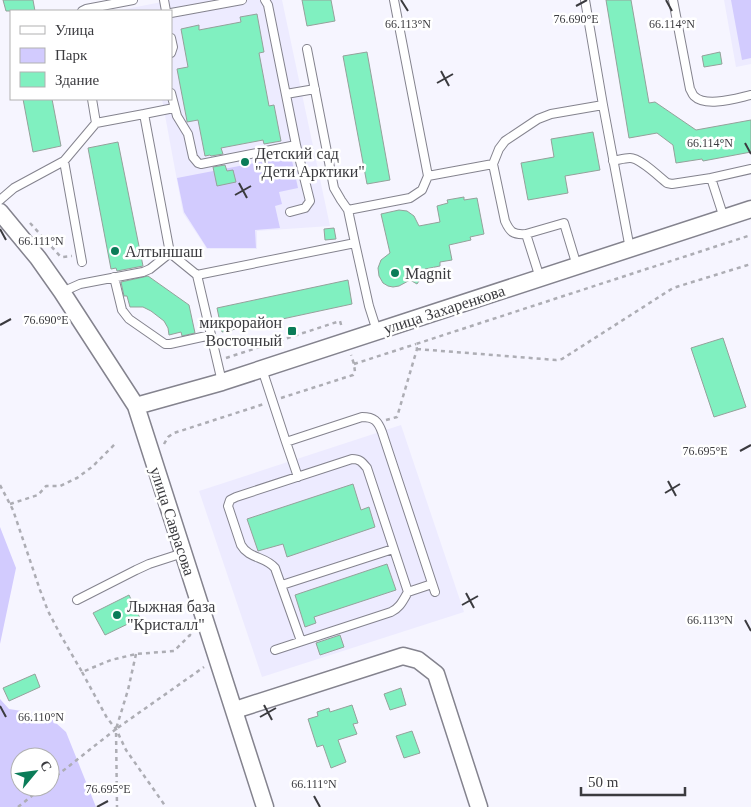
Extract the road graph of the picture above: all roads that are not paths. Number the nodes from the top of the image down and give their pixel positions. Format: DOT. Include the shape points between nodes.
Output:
graph roads {
  1 [pos="133,0"];
  2 [pos="242,0"];
  3 [pos="265,0"];
  4 [pos="394,0"];
  5 [pos="585,0"];
  6 [pos="673,0"];
  7 [pos="84,10"];
  8 [pos="172,13"];
  9 [pos="307,49"];
  10 [pos="315,88"];
  11 [pos="286,94"];
  12 [pos="751,95"];
  13 [pos="172,98"];
  14 [pos="92,100"];
  15 [pos="603,105"];
  16 [pos="174,108"];
  17 [pos="144,114"];
  18 [pos="96,123"];
  19 [pos="296,145"];
  20 [pos="64,161"];
  21 [pos="613,161"];
  22 [pos="493,164"];
  23 [pos="751,169"];
  24 [pos="428,176"];
  25 [pos="711,178"];
  26 [pos="0,200"];
  27 [pos="751,209"];
  28 [pos="348,210"];
  29 [pos="0,212"];
  30 [pos="290,212"];
  31 [pos="724,218"];
  32 [pos="526,234"];
  33 [pos="355,243"];
  34 [pos="630,249"];
  35 [pos="170,253"];
  36 [pos="82,262"];
  37 [pos="577,266"];
  38 [pos="197,275"];
  39 [pos="114,277"];
  40 [pos="540,278"];
  41 [pos="62,292"];
  42 [pos="377,331"];
  43 [pos="211,335"];
  44 [pos="262,369"];
  45 [pos="222,382"];
  46 [pos="136,406"];
  47 [pos="286,442"];
  48 [pos="298,477"];
  49 [pos="394,549"];
  50 [pos="183,553"];
  51 [pos="282,585"];
  52 [pos="408,592"];
  53 [pos="77,600"];
  54 [pos="301,641"];
  55 [pos="274,650"];
  56 [pos="235,710"];
  57 [pos="265,807"];
  58 [pos="479,807"];
  1 -- 7 [label="lane"];
  2 -- 8 [label="lane"];
  3 -- 11 [label="lane"];
  4 -- 24 [label="lane"];
  5 -- 15 [label="lane"];
  6 -- 12 [label="lane" via="694,97 703,102 713,102"];
  9 -- 10 [label="lane"];
  10 -- 11 [label="lane"];
  10 -- 28 [label="lane" via="334,188"];
  11 -- 19 [label="lane"];
  13 -- 16 [label="lane"];
  14 -- 18 [label="lane"];
  15 -- 21 [label="lane"];
  15 -- 22 [label="lane" via="538,119 505,141"];
  16 -- 17 [label="lane"];
  16 -- 19 [label="lane" via="188,134 193,157 201,164"];
  17 -- 18 [label="lane"];
  17 -- 35 [label="lane"];
  18 -- 20 [label="lane"];
  19 -- 30 [label="lane" via="310,201 305,208"];
  20 -- 26 [label="lane" via="14,188"];
  20 -- 36 [label="lane"];
  21 -- 25 [label="lane" via="633,158 672,184"];
  21 -- 34 [label="lane"];
  22 -- 24 [label="lane"];
  22 -- 32 [label="lane" via="508,228 511,232"];
  23 -- 25 [label="lane"];
  24 -- 28 [label="lane" via="422,190 410,198"];
  25 -- 31 [label="lane"];
  27 -- 31 [label="street, улица Захаренкова"];
  28 -- 33 [label="lane"];
  29 -- 41 [label="street, улица Саврасова"];
  31 -- 34 [label="street, улица Захаренкова"];
  32 -- 37 [label="lane" via="564,223"];
  32 -- 40 [label="lane"];
  33 -- 38 [label="lane"];
  33 -- 42 [label="lane"];
  34 -- 37 [label="street, улица Захаренкова"];
  35 -- 38 [label="lane"];
  35 -- 39 [label="lane" via="150,269"];
  37 -- 40 [label="street, улица Захаренкова"];
  38 -- 43 [label="lane"];
  39 -- 41 [label="lane" via="80,284"];
  39 -- 43 [label="lane" via="124,315 160,342 170,344"];
  40 -- 42 [label="street, улица Захаренкова"];
  41 -- 46 [label="street, улица Саврасова"];
  42 -- 44 [label="street, улица Захаренкова"];
  43 -- 45 [label="lane"];
  44 -- 45 [label="street, улица Захаренкова"];
  44 -- 47 [label="lane"];
  45 -- 46 [label="street, улица Захаренкова"];
  46 -- 50 [label="street, улица Саврасова"];
  47 -- 48 [label="lane"];
  47 -- 52 [label="lane" via="362,417 378,423 433,588"];
  48 -- 49 [label="lane" via="352,459 363,462"];
  48 -- 51 [label="lane" via="236,497 228,506 244,551 271,563"];
  49 -- 51 [label="lane"];
  49 -- 52 [label="lane"];
  50 -- 53 [label="lane" via="149,564"];
  50 -- 56 [label="street, улица Саврасова"];
  51 -- 54 [label="lane"];
  52 -- 54 [label="lane" via="396,610"];
  54 -- 55 [label="lane"];
  56 -- 57 [label="street, улица Саврасова"];
  56 -- 58 [label="street" via="403,656 418,660 436,674"];
}
